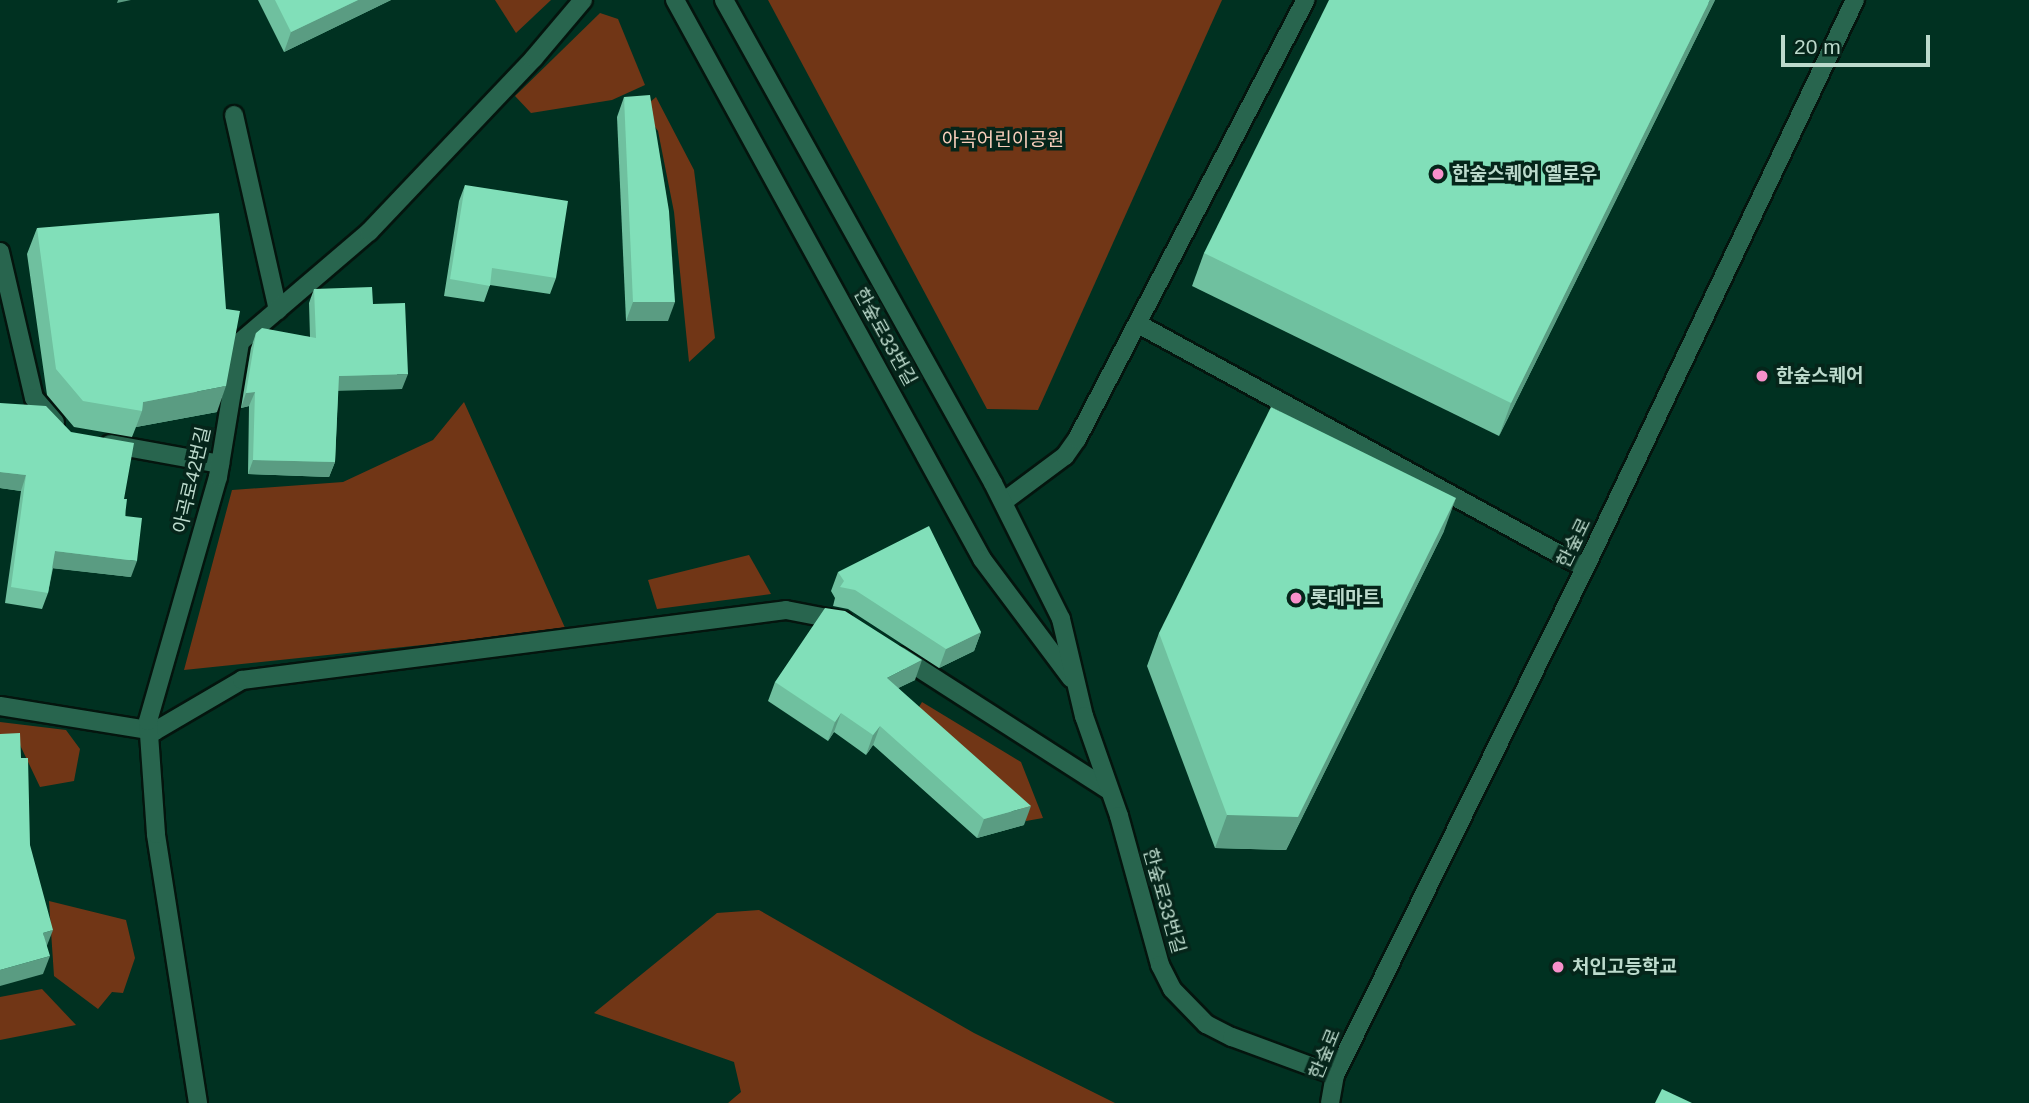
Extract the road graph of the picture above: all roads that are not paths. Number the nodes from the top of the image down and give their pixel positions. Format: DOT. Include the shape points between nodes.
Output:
graph roads {
  1 [pos="583,0"];
  2 [pos="675,0"];
  3 [pos="724,0"];
  4 [pos="1306,0"];
  5 [pos="1855,0"];
  6 [pos="234,115"];
  7 [pos="0,251"];
  8 [pos="278,310"];
  9 [pos="1140,325"];
  10 [pos="68,437"];
  11 [pos="94,441"];
  12 [pos="220,464"];
  13 [pos="1003,502"];
  14 [pos="1585,568"];
  15 [pos="853,627"];
  16 [pos="888,649"];
  17 [pos="1075,683"];
  18 [pos="0,706"];
  19 [pos="149,730"];
  20 [pos="1109,790"];
  21 [pos="1335,1075"];
  22 [pos="198,1103"];
  23 [pos="1330,1103"];
  1 -- 8 [label="street, 아곡로42번길" via="369,232"];
  2 -- 17 [label="street, 한숲로33번길" via="982,559"];
  3 -- 13 [label="street, 한숲로33번길"];
  4 -- 9 [label="street"];
  5 -- 14 [label="street, 한숲로"];
  6 -- 8 [label="street"];
  7 -- 10 [label="street" via="34,398"];
  8 -- 12 [label="street, 아곡로42번길" via="240,342"];
  9 -- 13 [label="street" via="1065,456"];
  9 -- 14 [label="street"];
  11 -- 12 [label="street"];
  12 -- 19 [label="street, 아곡로42번길"];
  13 -- 17 [label="street, 한숲로33번길" via="1062,619"];
  14 -- 21 [label="street, 한숲로"];
  15 -- 19 [label="street" via="842,619 786,610 242,680 155,731"];
  16 -- 20 [label="street"];
  17 -- 20 [label="street, 한숲로33번길"];
  18 -- 19 [label="street"];
  19 -- 22 [label="street, 아곡로42번길" via="156,834"];
  20 -- 21 [label="street, 한숲로33번길" via="1160,965 1186,1006 1206,1024 1232,1037"];
  21 -- 23 [label="street, 한숲로"];
}
